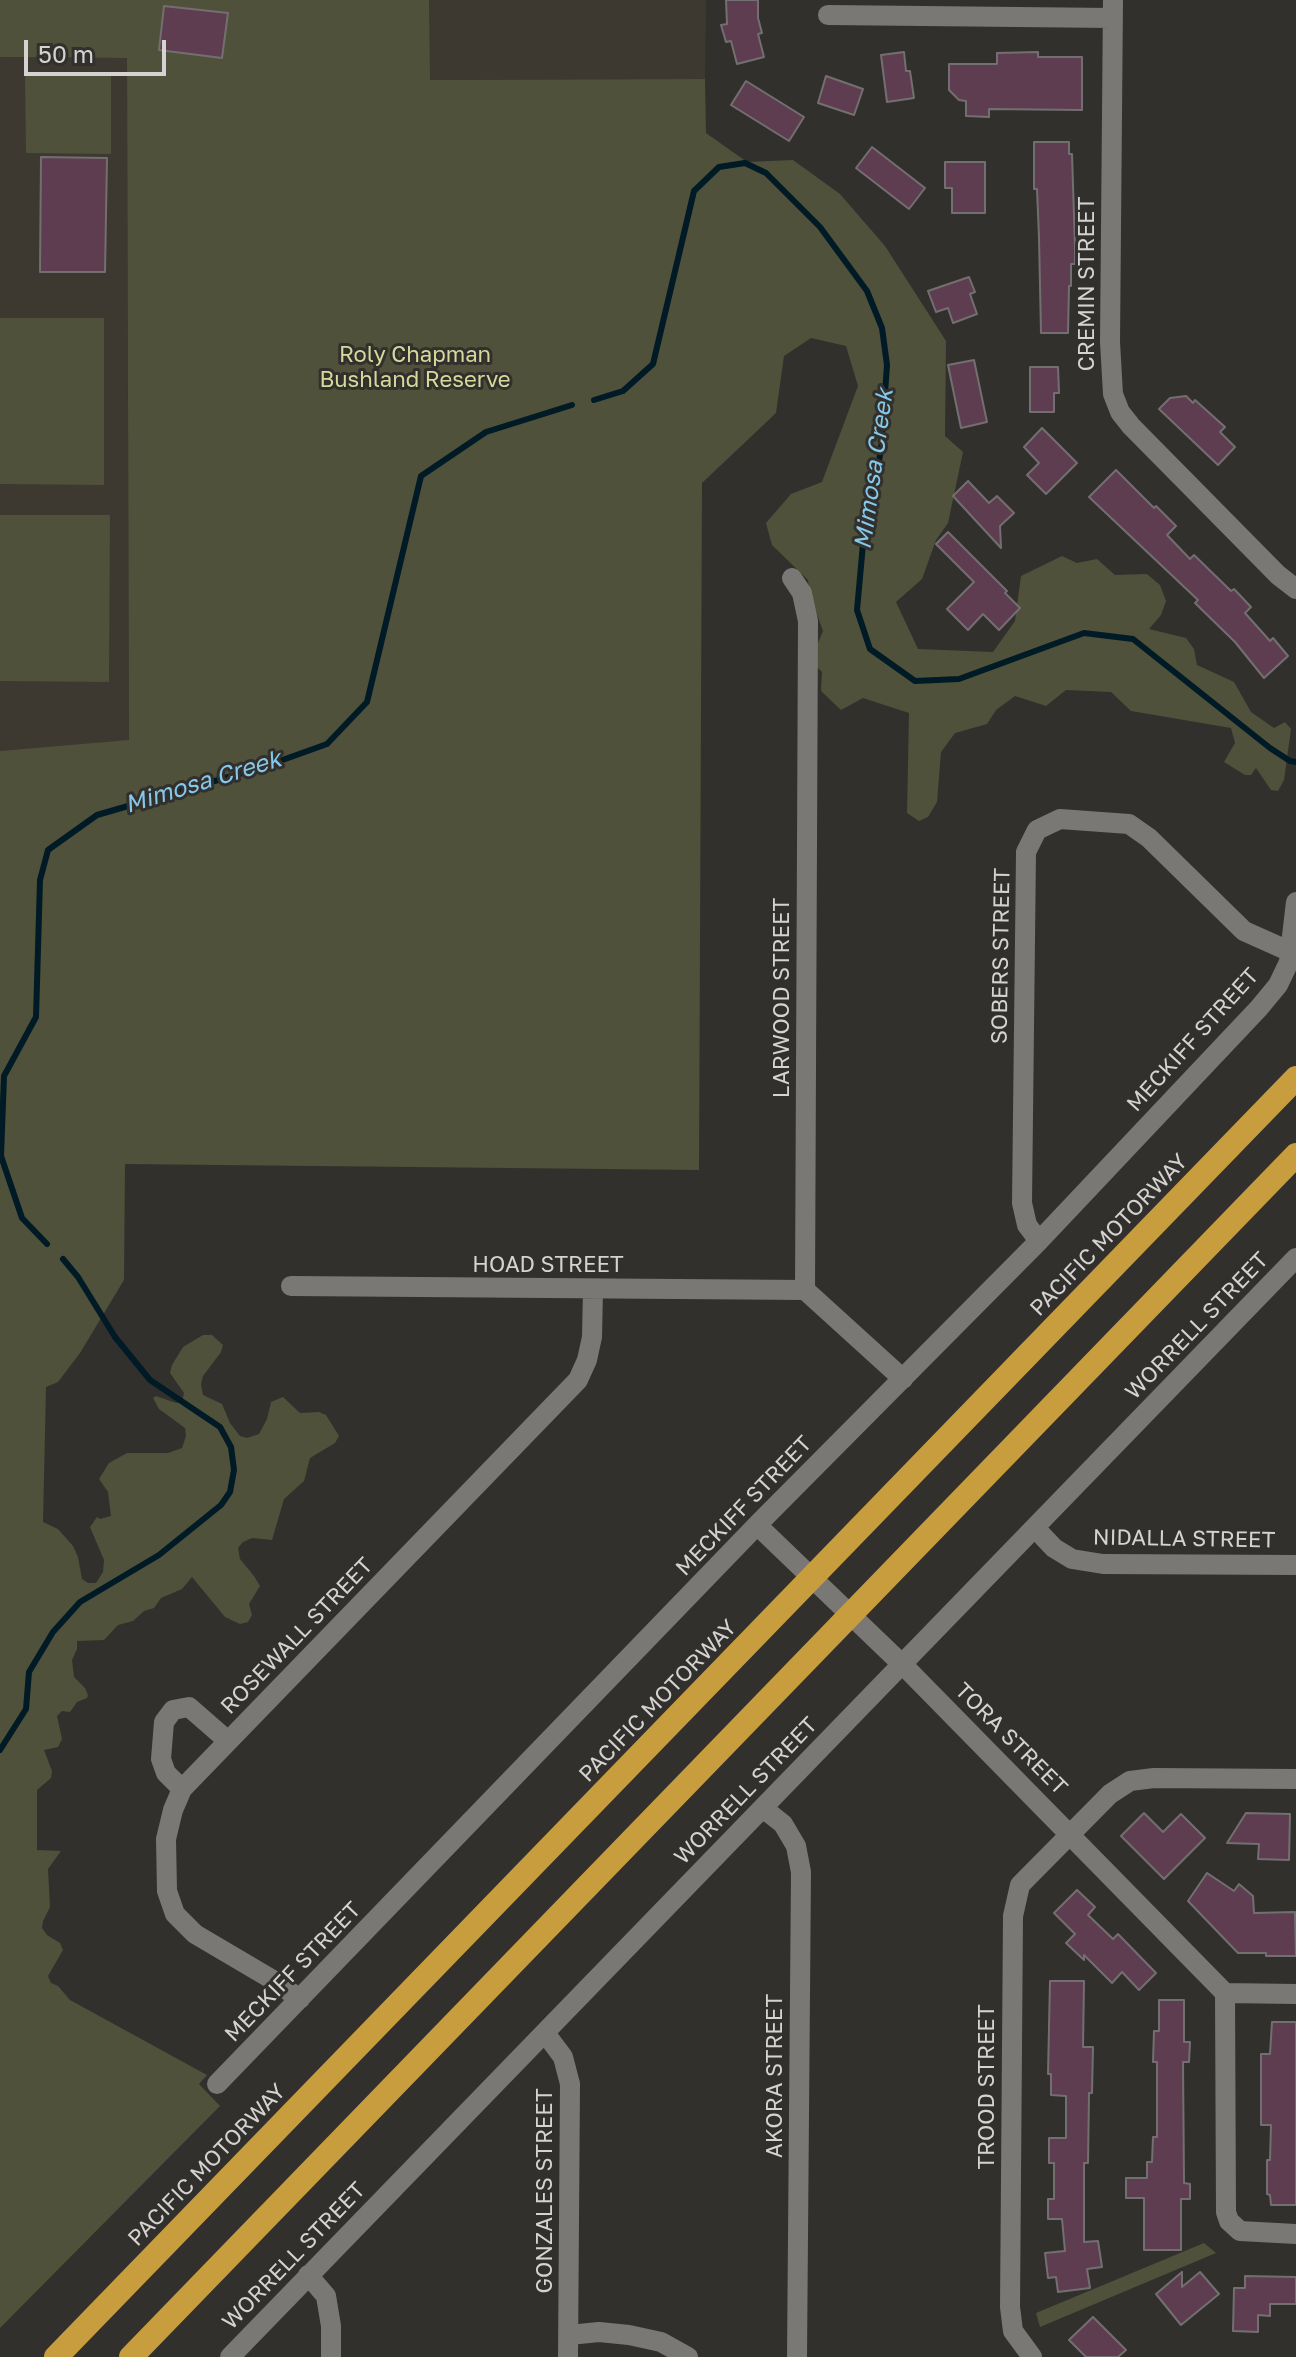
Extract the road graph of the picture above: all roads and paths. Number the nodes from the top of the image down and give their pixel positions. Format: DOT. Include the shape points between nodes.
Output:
graph roads {
  1 [pos="1112,9"];
  2 [pos="828,15"];
  3 [pos="792,578"];
  4 [pos="1296,589"];
  5 [pos="1296,902"];
  6 [pos="1291,952"];
  7 [pos="1296,1078"];
  8 [pos="1296,1155"];
  9 [pos="1039,1241"];
  10 [pos="1296,1258"];
  11 [pos="291,1286"];
  12 [pos="593,1290"];
  13 [pos="805,1290"];
  14 [pos="903,1379"];
  15 [pos="1035,1528"];
  16 [pos="762,1530"];
  17 [pos="1296,1565"];
  18 [pos="902,1664"];
  19 [pos="228,1741"];
  20 [pos="1296,1779"];
  21 [pos="182,1789"];
  22 [pos="764,1809"];
  23 [pos="1070,1833"];
  24 [pos="1225,1993"];
  25 [pos="1296,1994"];
  26 [pos="300,1999"];
  27 [pos="545,2033"];
  28 [pos="217,2084"];
  29 [pos="1296,2234"];
  30 [pos="308,2275"];
  31 [pos="569,2335"];
  32 [pos="56,2357"];
  33 [pos="131,2357"];
  34 [pos="230,2357"];
  35 [pos="331,2357"];
  36 [pos="568,2357"];
  37 [pos="688,2357"];
  38 [pos="797,2357"];
  39 [pos="1032,2357"];
  1 -- 2 [label="street"];
  1 -- 4 [label="street, CREMIN STREET" via="1113,394 1131,426"];
  3 -- 13 [label="street, LARWOOD STREET" via="802,593 808,621"];
  5 -- 6 [label="street, MECKIFF STREET"];
  6 -- 9 [label="street, MECKIFF STREET" via="1278,985 1259,1008"];
  6 -- 9 [label="street, SOBERS STREET" via="1244,931 1129,824 1060,819 1037,830 1026,852 1022,1203 1027,1225"];
  7 -- 32 [label="highway, PACIFIC MOTORWAY"];
  8 -- 33 [label="highway"];
  9 -- 14 [label="street, MECKIFF STREET"];
  10 -- 15 [label="street, WORRELL STREET"];
  11 -- 12 [label="street, HOAD STREET"];
  12 -- 13 [label="street, HOAD STREET"];
  12 -- 19 [label="street, ROSEWALL STREET" via="592,1337 578,1380"];
  13 -- 14 [label="street"];
  14 -- 16 [label="street, MECKIFF STREET"];
  15 -- 17 [label="street, NIDALLA STREET" via="1072,1559 1103,1564"];
  15 -- 18 [label="street, WORRELL STREET"];
  16 -- 18 [label="street, TORA STREET"];
  16 -- 26 [label="street, MECKIFF STREET"];
  18 -- 22 [label="street, WORRELL STREET"];
  18 -- 23 [label="street, TORA STREET"];
  19 -- 21 [label="street, ROSEWALL STREET"];
  19 -- 21 [label="street" via="189,1707 173,1710 164,1722 161,1759"];
  20 -- 23 [label="street, TROOD STREET" via="1130,1781"];
  21 -- 26 [label="street, ROSEWALL STREET" via="166,1839 167,1891 175,1914 195,1934"];
  22 -- 27 [label="street, WORRELL STREET"];
  22 -- 38 [label="street, AKORA STREET" via="783,1824 796,1846 801,1872"];
  23 -- 24 [label="street, TORA STREET"];
  23 -- 39 [label="street, TROOD STREET" via="1026,1877 1016,1894 1013,1916 1010,2321"];
  24 -- 25 [label="street"];
  24 -- 29 [label="street" via="1226,2212 1240,2231"];
  26 -- 28 [label="street, MECKIFF STREET"];
  27 -- 30 [label="street, WORRELL STREET"];
  27 -- 31 [label="street, GONZALES STREET" via="563,2057 570,2084"];
  30 -- 34 [label="street, WORRELL STREET"];
  30 -- 35 [label="street" via="326,2296"];
  31 -- 36 [label="street, GONZALES STREET"];
  31 -- 37 [label="street" via="629,2335 661,2342"];
}
